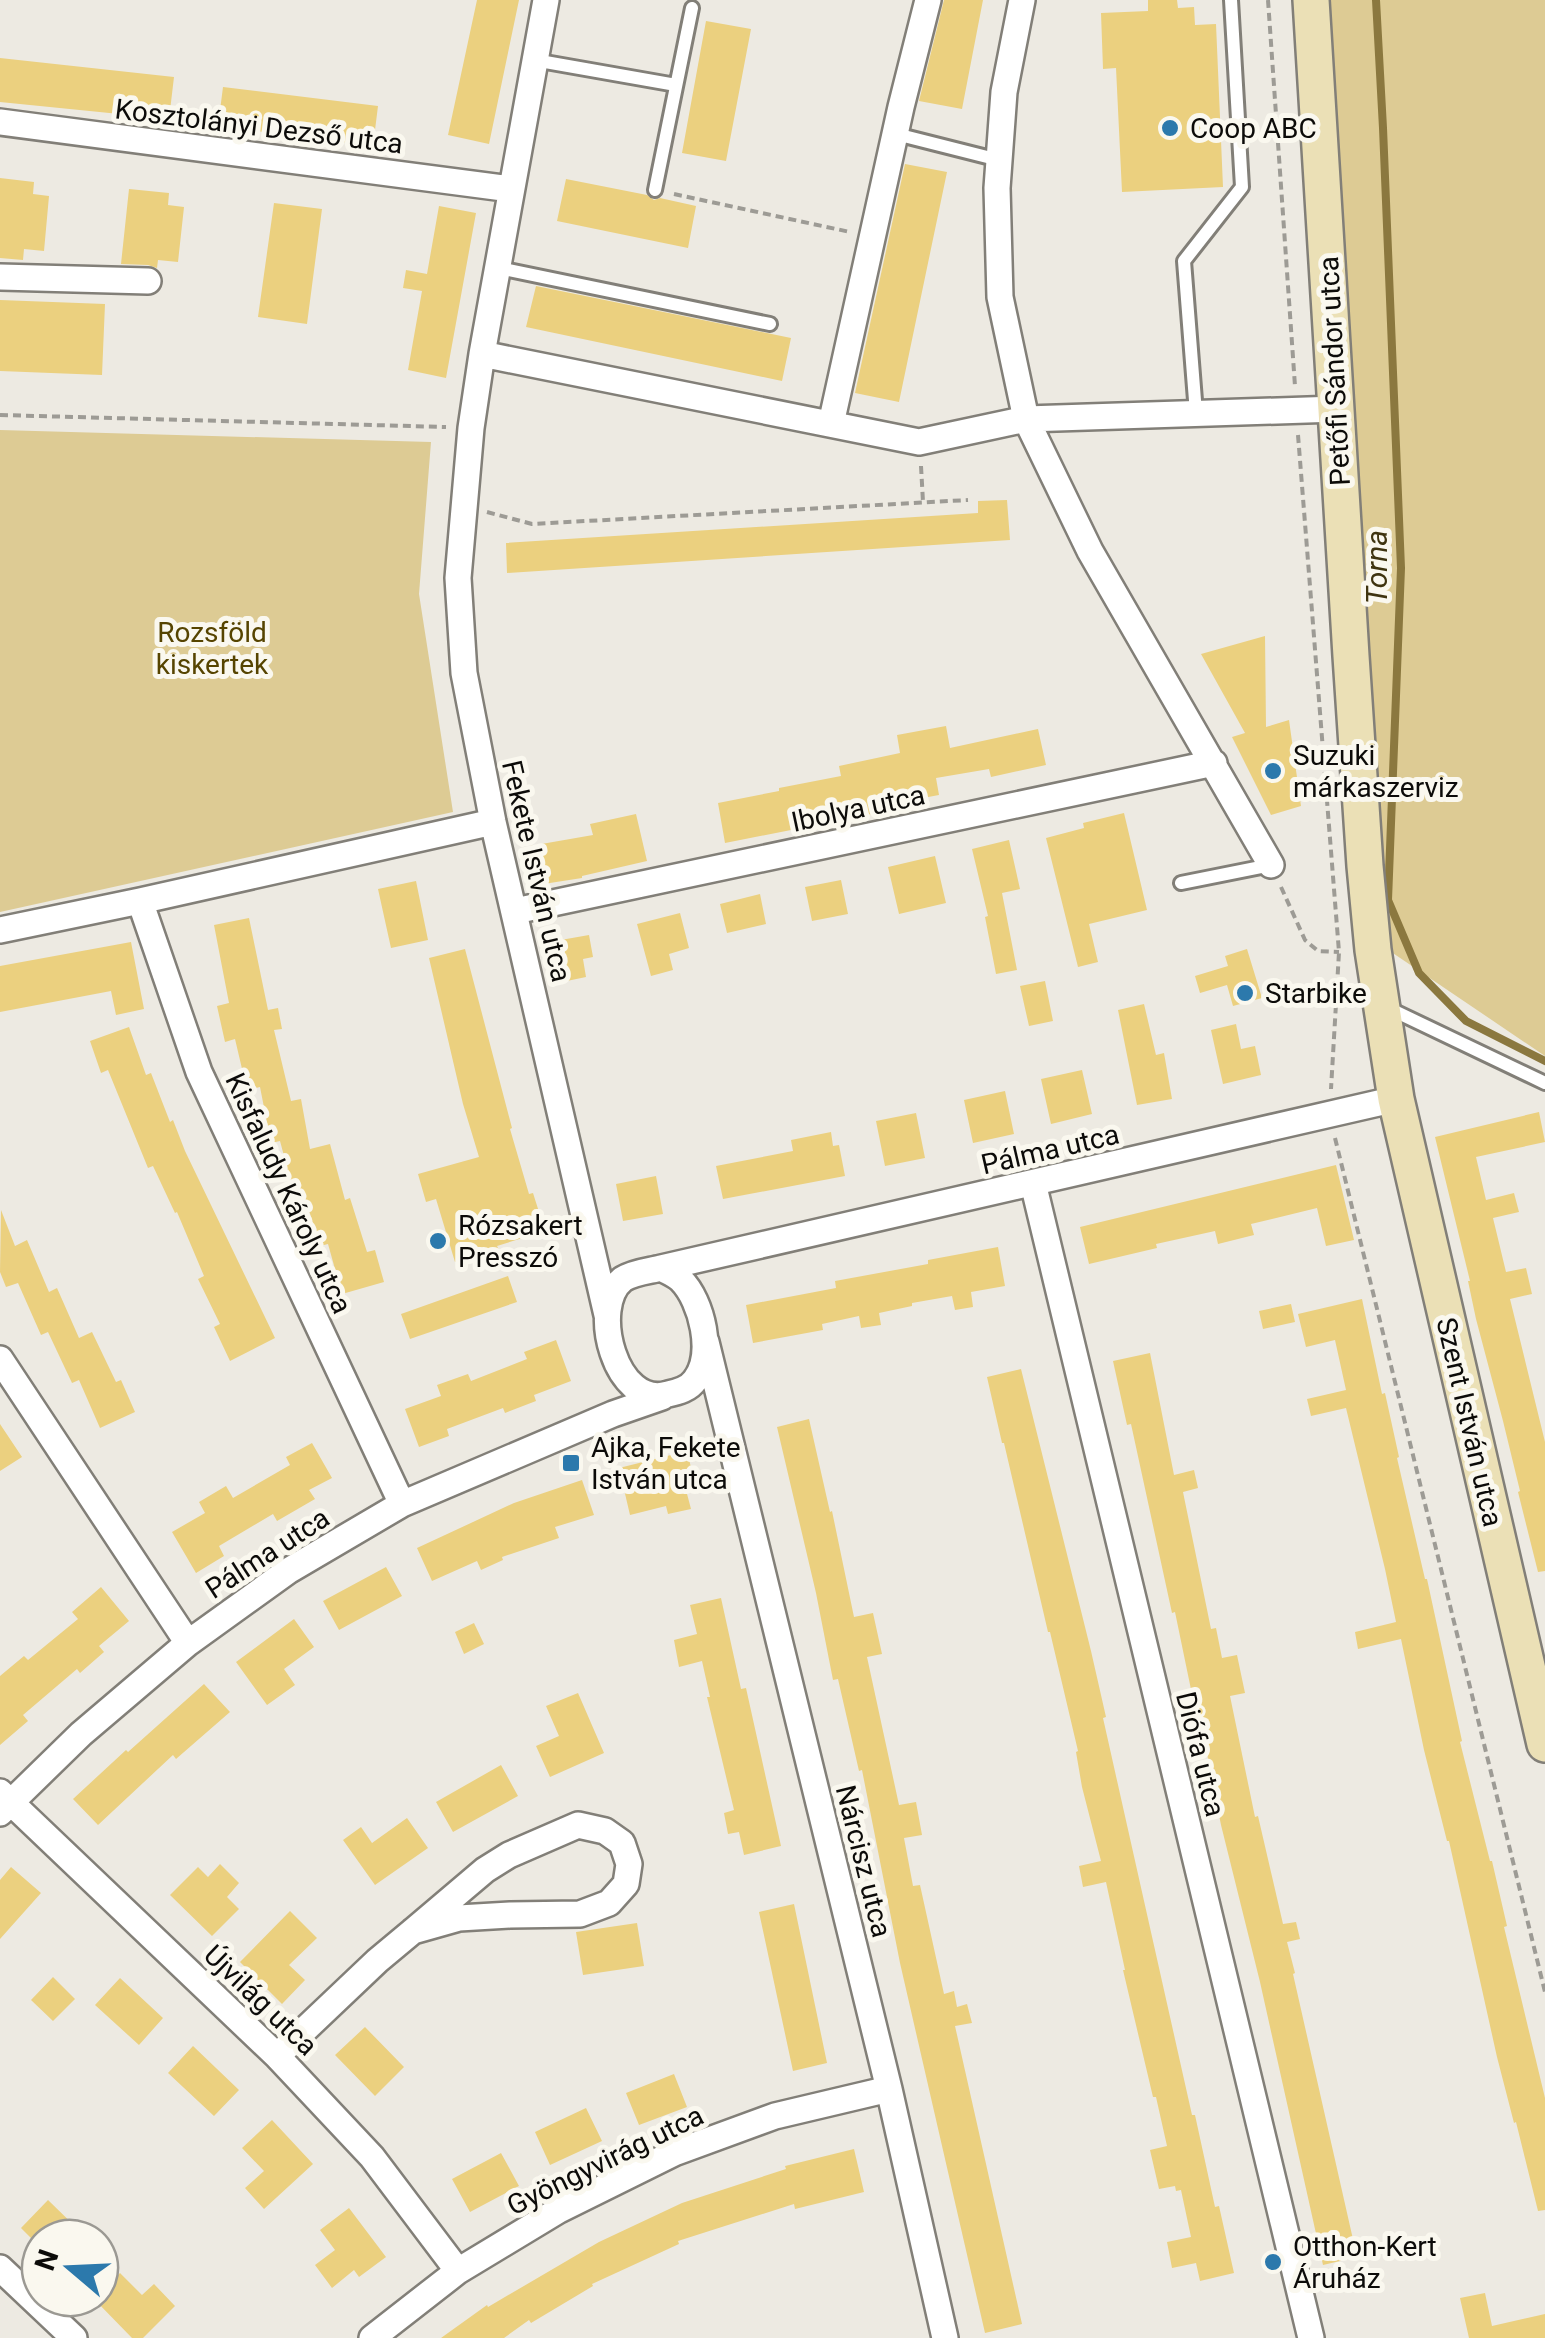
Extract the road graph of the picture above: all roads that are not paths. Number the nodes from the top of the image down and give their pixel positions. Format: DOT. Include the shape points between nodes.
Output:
graph roads {
  1 [pos="546,0"];
  2 [pos="928,0"];
  3 [pos="1022,0"];
  4 [pos="1231,0"];
  5 [pos="1311,0"];
  6 [pos="692,8"];
  7 [pos="534,60"];
  8 [pos="676,86"];
  9 [pos="0,122"];
  10 [pos="896,134"];
  11 [pos="999,160"];
  12 [pos="510,189"];
  13 [pos="655,190"];
  14 [pos="499,268"];
  15 [pos="0,277"];
  16 [pos="148,281"];
  17 [pos="770,324"];
  18 [pos="482,354"];
  19 [pos="1337,409"];
  20 [pos="1196,413"];
  21 [pos="1026,420"];
  22 [pos="831,424"];
  23 [pos="1214,763"];
  24 [pos="493,822"];
  25 [pos="1271,865"];
  26 [pos="1181,883"];
  27 [pos="140,902"];
  28 [pos="515,911"];
  29 [pos="0,930"];
  30 [pos="1381,1005"];
  31 [pos="1545,1084"];
  32 [pos="1396,1099"];
  33 [pos="1033,1184"];
  34 [pos="591,1245"];
  35 [pos="717,1256"];
  36 [pos="660,1268"];
  37 [pos="623,1280"];
  38 [pos="694,1296"];
  39 [pos="607,1315"];
  40 [pos="706,1342"];
  41 [pos="0,1359"];
  42 [pos="696,1380"];
  43 [pos="631,1385"];
  44 [pos="662,1396"];
  45 [pos="720,1399"];
  46 [pos="613,1414"];
  47 [pos="402,1504"];
  48 [pos="188,1643"];
  49 [pos="1545,1744"];
  50 [pos="3,1802"];
  51 [pos="412,1931"];
  52 [pos="278,2056"];
  53 [pos="888,2089"];
  54 [pos="0,2268"];
  55 [pos="458,2270"];
  56 [pos="74,2338"];
  57 [pos="372,2338"];
  58 [pos="945,2338"];
  59 [pos="1311,2338"];
  1 -- 7 [label="street, Fekete István utca"];
  2 -- 10 [label="street"];
  3 -- 11 [label="street"];
  4 -- 20 [label="lane" via="1242,188 1184,260"];
  5 -- 19 [label="main road, Petőfi Sándor utca"];
  6 -- 8 [label="lane"];
  7 -- 8 [label="lane"];
  7 -- 12 [label="street, Fekete István utca"];
  8 -- 13 [label="lane"];
  9 -- 12 [label="street, Kosztolányi Dezső utca"];
  10 -- 11 [label="lane"];
  10 -- 22 [label="street"];
  11 -- 21 [label="street" via="1000,296"];
  12 -- 14 [label="street, Fekete István utca"];
  14 -- 17 [label="lane"];
  14 -- 18 [label="street, Fekete István utca"];
  15 -- 16 [label="street"];
  18 -- 22 [label="street"];
  18 -- 24 [label="street, Fekete István utca" via="458,578 464,673"];
  19 -- 20 [label="street"];
  19 -- 30 [label="main road, Petőfi Sándor utca" via="1358,770"];
  20 -- 21 [label="street"];
  21 -- 22 [label="street" via="919,442"];
  21 -- 23 [label="street" via="1090,551"];
  23 -- 25 [label="street"];
  23 -- 28 [label="street, Ibolya utca"];
  24 -- 27 [label="street"];
  24 -- 28 [label="street, Fekete István utca"];
  25 -- 26 [label="lane"];
  27 -- 29 [label="street"];
  27 -- 47 [label="street, Kisfaludy Károly utca" via="199,1072"];
  28 -- 34 [label="street, Fekete István utca"];
  30 -- 31 [label="lane"];
  30 -- 32 [label="main road, Petőfi Sándor utca"];
  32 -- 33 [label="street, Pálma utca"];
  32 -- 49 [label="main road, Szent István utca"];
  33 -- 35 [label="street, Pálma utca"];
  33 -- 59 [label="street, Diófa utca"];
  34 -- 37 [label="street, Fekete István utca"];
  34 -- 39 [label="street, Fekete István utca"];
  35 -- 36 [label="street, Pálma utca"];
  35 -- 38 [label="street"];
  36 -- 37 [label="street, Pálma utca"];
  36 -- 38 [label="street"];
  37 -- 39 [label="street"];
  38 -- 40 [label="street"];
  39 -- 43 [label="street" via="613,1354"];
  40 -- 42 [label="street"];
  40 -- 45 [label="street, Nárcisz utca"];
  41 -- 48 [label="street"];
  42 -- 44 [label="street, Pálma utca"];
  42 -- 45 [label="street"];
  43 -- 44 [label="street"];
  43 -- 46 [label="street"];
  44 -- 46 [label="street, Pálma utca"];
  45 -- 53 [label="street, Nárcisz utca"];
  46 -- 47 [label="street, Pálma utca"];
  47 -- 48 [label="street, Pálma utca" via="288,1571"];
  48 -- 50 [label="street, Pálma utca"];
  50 -- 52 [label="street, Újvilág utca"];
  51 -- 51 [label="street" via="485,1870 578,1825 605,1830 622,1843 626,1884 609,1903 580,1914 459,1918"];
  51 -- 52 [label="street"];
  52 -- 55 [label="street, Újvilág utca" via="372,2157"];
  53 -- 55 [label="street, Gyöngyvirág utca" via="776,2116 674,2153"];
  53 -- 58 [label="street, Nárcisz utca"];
  54 -- 56 [label="street"];
  55 -- 57 [label="street, Gyöngyvirág utca"];
}
